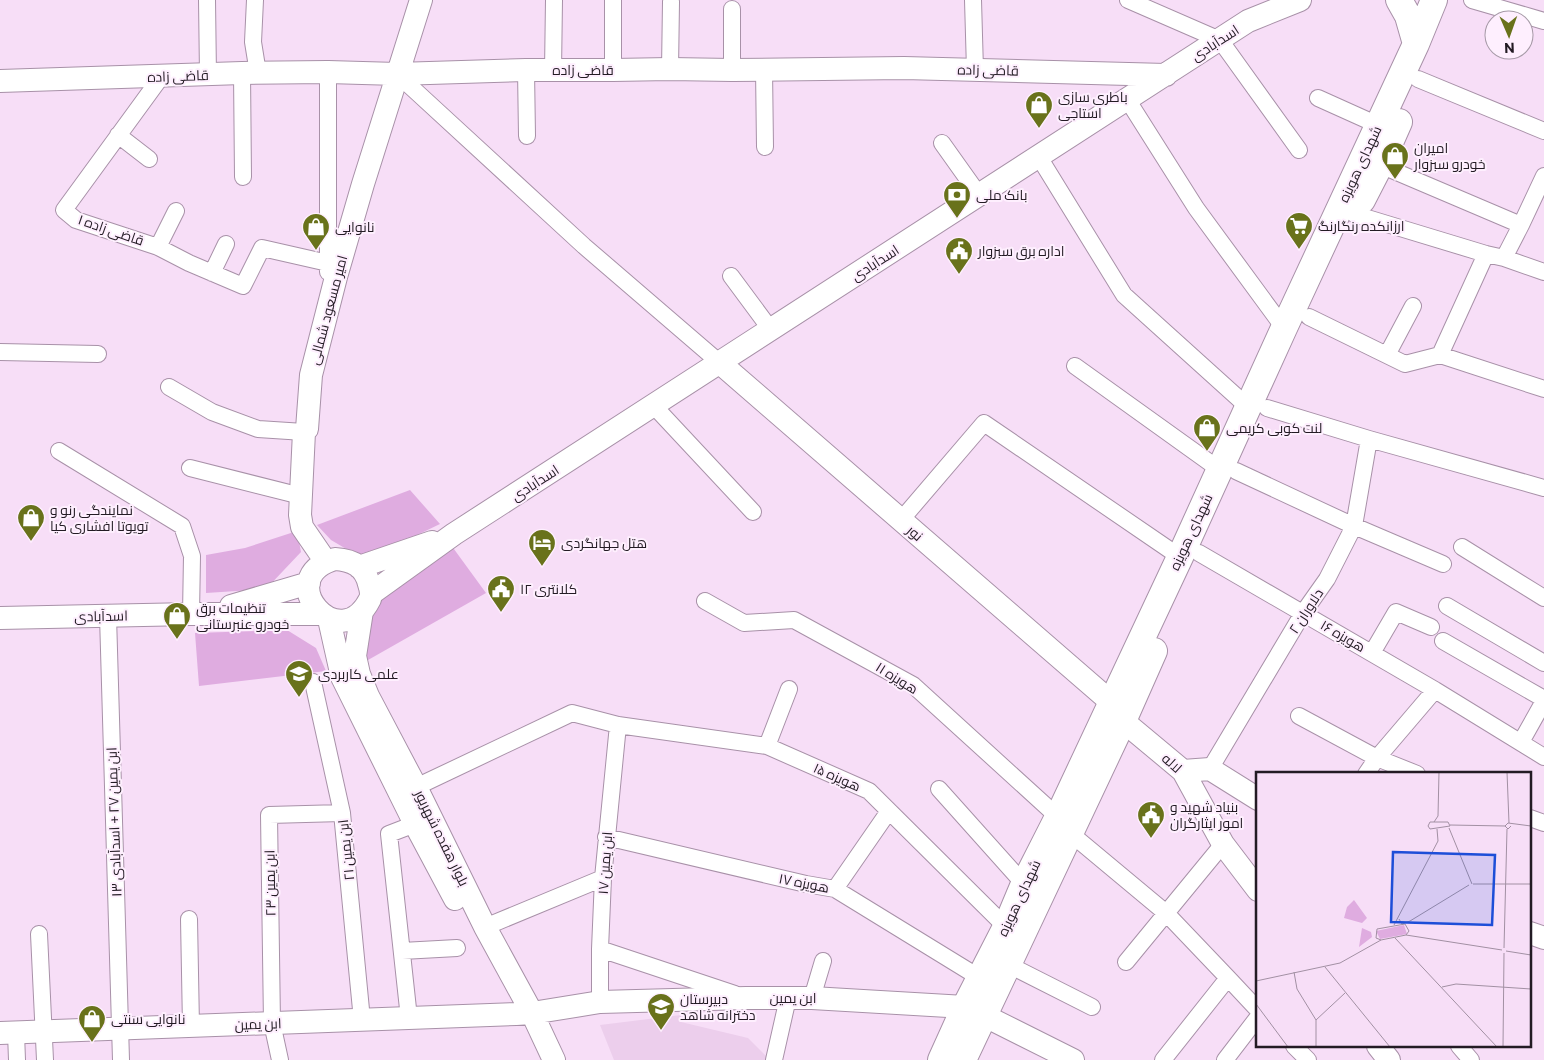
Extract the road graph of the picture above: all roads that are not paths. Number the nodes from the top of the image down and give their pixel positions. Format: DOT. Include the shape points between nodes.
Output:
graph roads {
  1 [pos="255,0"];
  2 [pos="421,0"];
  3 [pos="554,0"];
  4 [pos="613,0"];
  5 [pos="973,0"];
  6 [pos="1128,0"];
  7 [pos="1260,0"];
  8 [pos="1300,0"];
  9 [pos="1399,0"];
  10 [pos="1434,0"];
  11 [pos="1454,0"];
  12 [pos="1472,0"];
  13 [pos="207,2"];
  14 [pos="671,2"];
  15 [pos="732,9"];
  16 [pos="1248,21"];
  17 [pos="1544,21"];
  18 [pos="1220,40"];
  19 [pos="1416,44"];
  20 [pos="670,69"];
  21 [pos="764,69"];
  22 [pos="526,70"];
  23 [pos="613,70"];
  24 [pos="732,70"];
  25 [pos="974,70"];
  26 [pos="553,71"];
  27 [pos="328,72"];
  28 [pos="250,73"];
  29 [pos="397,74"];
  30 [pos="208,75"];
  31 [pos="1166,75"];
  32 [pos="161,77"];
  33 [pos="1418,79"];
  34 [pos="0,82"];
  35 [pos="1318,98"];
  36 [pos="1127,99"];
  37 [pos="1378,125"];
  38 [pos="1544,131"];
  39 [pos="118,135"];
  40 [pos="527,136"];
  41 [pos="942,143"];
  42 [pos="764,147"];
  43 [pos="1299,150"];
  44 [pos="1039,157"];
  45 [pos="149,159"];
  46 [pos="1380,165"];
  47 [pos="1544,176"];
  48 [pos="243,177"];
  49 [pos="979,195"];
  50 [pos="176,211"];
  51 [pos="1354,214"];
  52 [pos="1521,225"];
  53 [pos="226,244"];
  54 [pos="158,247"];
  55 [pos="1486,254"];
  56 [pos="1504,258"];
  57 [pos="328,263"];
  58 [pos="1544,272"];
  59 [pos="212,273"];
  60 [pos="731,276"];
  61 [pos="1413,306"];
  62 [pos="328,308"];
  63 [pos="1309,317"];
  64 [pos="1284,328"];
  65 [pos="771,330"];
  66 [pos="0,352"];
  67 [pos="98,354"];
  68 [pos="1387,355"];
  69 [pos="1440,355"];
  70 [pos="720,363"];
  71 [pos="1075,366"];
  72 [pos="168,386"];
  73 [pos="1544,390"];
  74 [pos="654,406"];
  75 [pos="1258,408"];
  76 [pos="304,432"];
  77 [pos="1369,439"];
  78 [pos="59,451"];
  79 [pos="190,468"];
  80 [pos="1228,470"];
  81 [pos="1544,488"];
  82 [pos="301,496"];
  83 [pos="753,512"];
  84 [pos="901,520"];
  85 [pos="1354,526"];
  86 [pos="454,534"];
  87 [pos="1462,546"];
  88 [pos="1189,555"];
  89 [pos="326,562"];
  90 [pos="1443,564"];
  91 [pos="359,567"];
  92 [pos="309,583"];
  93 [pos="1544,598"];
  94 [pos="705,601"];
  95 [pos="367,602"];
  96 [pos="1447,606"];
  97 [pos="1304,613"];
  98 [pos="196,614"];
  99 [pos="108,616"];
  100 [pos="324,616"];
  101 [pos="0,618"];
  102 [pos="1431,627"];
  103 [pos="1442,641"];
  104 [pos="1372,653"];
  105 [pos="1544,663"];
  106 [pos="313,682"];
  107 [pos="789,689"];
  108 [pos="1435,690"];
  109 [pos="1544,700"];
  110 [pos="1117,712"];
  111 [pos="1299,716"];
  112 [pos="618,725"];
  113 [pos="1521,742"];
  114 [pos="767,746"];
  115 [pos="1544,757"];
  116 [pos="1377,758"];
  117 [pos="1210,769"];
  118 [pos="1182,771"];
  119 [pos="1367,772"];
  120 [pos="1412,772"];
  121 [pos="416,787"];
  122 [pos="939,789"];
  123 [pos="1256,798"];
  124 [pos="889,811"];
  125 [pos="342,813"];
  126 [pos="1532,819"];
  127 [pos="1544,823"];
  128 [pos="415,824"];
  129 [pos="1064,825"];
  130 [pos="606,838"];
  131 [pos="1223,844"];
  132 [pos="603,878"];
  133 [pos="1024,884"];
  134 [pos="1256,887"];
  135 [pos="835,889"];
  136 [pos="1166,913"];
  137 [pos="189,919"];
  138 [pos="485,927"];
  139 [pos="1006,927"];
  140 [pos="39,934"];
  141 [pos="1532,934"];
  142 [pos="1544,938"];
  143 [pos="457,948"];
  144 [pos="600,949"];
  145 [pos="402,951"];
  146 [pos="823,961"];
  147 [pos="1126,962"];
  148 [pos="1007,964"];
  149 [pos="980,978"];
  150 [pos="1228,978"];
  151 [pos="746,998"];
  152 [pos="788,998"];
  153 [pos="812,998"];
  154 [pos="600,1002"];
  155 [pos="1092,1007"];
  156 [pos="1256,1008"];
  157 [pos="974,1011"];
  158 [pos="524,1014"];
  159 [pos="409,1018"];
  160 [pos="362,1020"];
  161 [pos="1256,1020"];
  162 [pos="272,1023"];
  163 [pos="191,1026"];
  164 [pos="120,1029"];
  165 [pos="44,1031"];
  166 [pos="8,1033"];
  167 [pos="1296,1048"];
  168 [pos="1380,1048"];
  169 [pos="1461,1048"];
  170 [pos="17,1060"];
  171 [pos="45,1060"];
  172 [pos="121,1060"];
  173 [pos="280,1060"];
  174 [pos="538,1060"];
  175 [pos="554,1060"];
  176 [pos="774,1060"];
  177 [pos="941,1060"];
  178 [pos="962,1060"];
  179 [pos="1073,1060"];
  180 [pos="1163,1060"];
  181 [pos="1225,1060"];
  182 [pos="1308,1060"];
  183 [pos="1389,1060"];
  184 [pos="1471,1060"];
  1 -- 28 [label="street"];
  2 -- 29 [label="street, امیر مسعود شمالی"];
  3 -- 26 [label="street"];
  4 -- 23 [label="street"];
  5 -- 25 [label="street"];
  6 -- 18 [label="street"];
  7 -- 16 [label="street"];
  8 -- 16 [label="street, اسدآبادی"];
  9 -- 19 [label="main road" via="1408,16"];
  10 -- 19 [label="main road, شهدای هویزه"];
  11 -- 33 [label="main road, شهدای هویزه"];
  12 -- 17 [label="street"];
  13 -- 30 [label="street"];
  14 -- 20 [label="street"];
  15 -- 24 [label="street"];
  16 -- 18 [label="street, اسدآبادی"];
  18 -- 31 [label="street, اسدآبادی"];
  18 -- 43 [label="street"];
  19 -- 37 [label="main road, شهدای هویزه"];
  20 -- 23 [label="street, قاضی زاده"];
  20 -- 24 [label="street, قاضی زاده"];
  21 -- 24 [label="street, قاضی زاده"];
  21 -- 25 [label="street, قاضی زاده"];
  21 -- 42 [label="street"];
  22 -- 26 [label="street, قاضی زاده"];
  22 -- 29 [label="street, قاضی زاده"];
  22 -- 40 [label="street"];
  23 -- 26 [label="street, قاضی زاده"];
  25 -- 31 [label="street, قاضی زاده"];
  27 -- 28 [label="street, قاضی زاده"];
  27 -- 29 [label="street, قاضی زاده"];
  27 -- 57 [label="street"];
  28 -- 30 [label="street, قاضی زاده"];
  28 -- 48 [label="street"];
  29 -- 62 [label="street, امیر مسعود شمالی"];
  29 -- 70 [label="street" via="584,246"];
  30 -- 32 [label="street, قاضی زاده"];
  31 -- 36 [label="street, اسدآبادی"];
  32 -- 34 [label="street, قاضی زاده"];
  32 -- 39 [label="street, قاضی زاده ۱"];
  33 -- 38 [label="street"];
  33 -- 46 [label="main road, شهدای هویزه"];
  35 -- 37 [label="street"];
  36 -- 44 [label="street, اسدآبادی"];
  36 -- 64 [label="street" via="1196,208"];
  37 -- 64 [label="main road, شهدای هویزه"];
  39 -- 45 [label="street"];
  39 -- 54 [label="street, قاضی زاده ۱" via="64,210 76,220"];
  41 -- 49 [label="street"];
  44 -- 49 [label="street, اسدآبادی"];
  44 -- 75 [label="street" via="1124,295"];
  46 -- 51 [label="main road, شهدای هویزه"];
  46 -- 52 [label="street"];
  47 -- 52 [label="street"];
  49 -- 65 [label="street, اسدآبادی"];
  50 -- 54 [label="street"];
  51 -- 55 [label="street"];
  51 -- 63 [label="main road, شهدای هویزه"];
  52 -- 56 [label="street"];
  53 -- 59 [label="street"];
  54 -- 59 [label="street, قاضی زاده ۱"];
  55 -- 56 [label="street"];
  55 -- 69 [label="street"];
  56 -- 58 [label="street"];
  57 -- 59 [label="street, قاضی زاده ۱" via="262,248 243,286"];
  57 -- 62 [label="street"];
  60 -- 65 [label="street"];
  61 -- 68 [label="street"];
  62 -- 76 [label="street, امیر مسعود شمالی" via="311,375 307,429"];
  63 -- 68 [label="street"];
  63 -- 75 [label="main road, شهدای هویزه"];
  64 -- 75 [label="main road, شهدای هویزه"];
  65 -- 70 [label="street, اسدآبادی"];
  66 -- 67 [label="street"];
  68 -- 69 [label="street" via="1405,364"];
  69 -- 73 [label="street"];
  70 -- 74 [label="street, اسدآبادی"];
  70 -- 84 [label="street, نور"];
  71 -- 80 [label="street"];
  72 -- 76 [label="street" via="212,412 258,429"];
  74 -- 83 [label="street"];
  74 -- 86 [label="street, اسدآبادی"];
  75 -- 77 [label="street"];
  75 -- 80 [label="main road, شهدای هویزه"];
  76 -- 82 [label="street, امیر مسعود شمالی"];
  77 -- 81 [label="street"];
  77 -- 85 [label="street, دلاوران ۲"];
  78 -- 98 [label="street" via="182,526 192,556"];
  79 -- 82 [label="street"];
  80 -- 85 [label="street"];
  80 -- 88 [label="main road, شهدای هویزه"];
  82 -- 89 [label="street, امیر مسعود شمالی" via="302,527"];
  84 -- 88 [label="street, هویزه ۱۶" via="984,423"];
  84 -- 110 [label="street, نور"];
  85 -- 90 [label="street"];
  85 -- 97 [label="street, دلاوران ۲" via="1327,579"];
  86 -- 91 [label="street, اسدآبادی"];
  86 -- 95 [label="street, اسدآبادی"];
  87 -- 93 [label="street"];
  88 -- 97 [label="street, هویزه ۱۶"];
  88 -- 110 [label="main road, شهدای هویزه"];
  89 -- 91 [label="street" via="345,560"];
  89 -- 92 [label="street" via="318,567"];
  91 -- 95 [label="street" via="367,577"];
  92 -- 98 [label="street, اسدآبادی"];
  92 -- 100 [label="street" via="310,600"];
  94 -- 129 [label="street, هویزه ۱۱" via="744,623 794,620 913,685"];
  95 -- 100 [label="street" via="355,616 346,620"];
  95 -- 121 [label="street, بلوار هفده شهریور" via="356,656 358,674"];
  96 -- 105 [label="street"];
  97 -- 104 [label="street, هویزه ۱۶"];
  97 -- 117 [label="street, دلاوران ۲"];
  98 -- 99 [label="street, اسدآبادی"];
  98 -- 100 [label="street, اسدآبادی"];
  99 -- 101 [label="street, اسدآبادی"];
  99 -- 164 [label="street, ابن یمین ۲۷ + اسدآبادی ۱۳"];
  100 -- 128 [label="street, بلوار هفده شهریور" via="342,676"];
  102 -- 104 [label="street" via="1396,612"];
  103 -- 109 [label="street"];
  104 -- 108 [label="street, هویزه ۱۶"];
  106 -- 125 [label="street, ابن یمین ۲۱"];
  107 -- 114 [label="street"];
  108 -- 113 [label="street, هویزه ۱۶"];
  108 -- 116 [label="street"];
  109 -- 113 [label="street"];
  110 -- 118 [label="street, لاله"];
  110 -- 129 [label="main road, شهدای هویزه"];
  111 -- 116 [label="street"];
  112 -- 114 [label="street, هویزه ۱۵"];
  112 -- 121 [label="street, هویزه ۱۵" via="572,712"];
  112 -- 130 [label="street, ابن یمین ۱۷"];
  113 -- 115 [label="street, هویزه ۱۶"];
  114 -- 124 [label="street, هویزه ۱۵" via="869,791"];
  116 -- 119 [label="street"];
  116 -- 120 [label="street"];
  117 -- 118 [label="street"];
  117 -- 123 [label="street"];
  118 -- 131 [label="street, لاله"];
  121 -- 138 [label="street, بلوار هفده شهریور"];
  122 -- 133 [label="street"];
  124 -- 135 [label="street"];
  124 -- 139 [label="street, هویزه ۱۵"];
  125 -- 160 [label="street, ابن یمین ۲۱"];
  125 -- 162 [label="street, ابن یمین ۲۳" via="269,815"];
  126 -- 127 [label="street"];
  128 -- 145 [label="street" via="389,834"];
  128 -- 158 [label="street, بلوار هفده شهریور"];
  129 -- 133 [label="main road, شهدای هویزه"];
  129 -- 136 [label="street, هویزه ۱۱"];
  129 -- 148 [label="main road, شهدای هویزه"];
  130 -- 132 [label="street, ابن یمین ۱۷"];
  130 -- 135 [label="street, هویزه ۱۷"];
  131 -- 134 [label="street, لاله"];
  131 -- 136 [label="street"];
  132 -- 138 [label="street"];
  132 -- 144 [label="street, ابن یمین ۱۷"];
  133 -- 139 [label="main road, شهدای هویزه"];
  135 -- 149 [label="street, هویزه ۱۷"];
  136 -- 147 [label="street"];
  136 -- 150 [label="street, هویزه ۱۱"];
  137 -- 163 [label="street"];
  138 -- 158 [label="street, بلوار هفده شهریور"];
  139 -- 149 [label="main road, شهدای هویزه"];
  140 -- 165 [label="street"];
  141 -- 142 [label="street"];
  143 -- 145 [label="street"];
  144 -- 151 [label="street"];
  144 -- 154 [label="street, ابن یمین ۱۷"];
  145 -- 159 [label="street"];
  146 -- 153 [label="street"];
  148 -- 155 [label="street"];
  148 -- 157 [label="main road, شهدای هویزه"];
  149 -- 157 [label="main road, شهدای هویزه"];
  150 -- 156 [label="street, هویزه ۱۱"];
  150 -- 180 [label="street"];
  151 -- 152 [label="street, ابن یمین"];
  151 -- 154 [label="street, ابن یمین"];
  152 -- 153 [label="street, ابن یمین"];
  152 -- 176 [label="street"];
  153 -- 157 [label="street, ابن یمین"];
  154 -- 158 [label="street, ابن یمین"];
  157 -- 177 [label="main road, شهدای هویزه"];
  157 -- 178 [label="main road, شهدای هویزه"];
  157 -- 179 [label="street, ابن یمین"];
  158 -- 159 [label="street, ابن یمین"];
  158 -- 174 [label="street, بلوار هفده شهریور"];
  158 -- 175 [label="street, بلوار هفده شهریور"];
  159 -- 160 [label="street, ابن یمین"];
  160 -- 162 [label="street, ابن یمین"];
  161 -- 181 [label="street"];
  162 -- 163 [label="street, ابن یمین"];
  162 -- 173 [label="street"];
  163 -- 164 [label="street, ابن یمین"];
  164 -- 165 [label="street, ابن یمین"];
  164 -- 172 [label="street, ابن یمین ۲۷ + اسدآبادی ۱۳"];
  165 -- 166 [label="street, ابن یمین"];
  165 -- 171 [label="street"];
  166 -- 170 [label="street"];
  167 -- 182 [label="street"];
  168 -- 183 [label="street"];
  169 -- 184 [label="street"];
}
